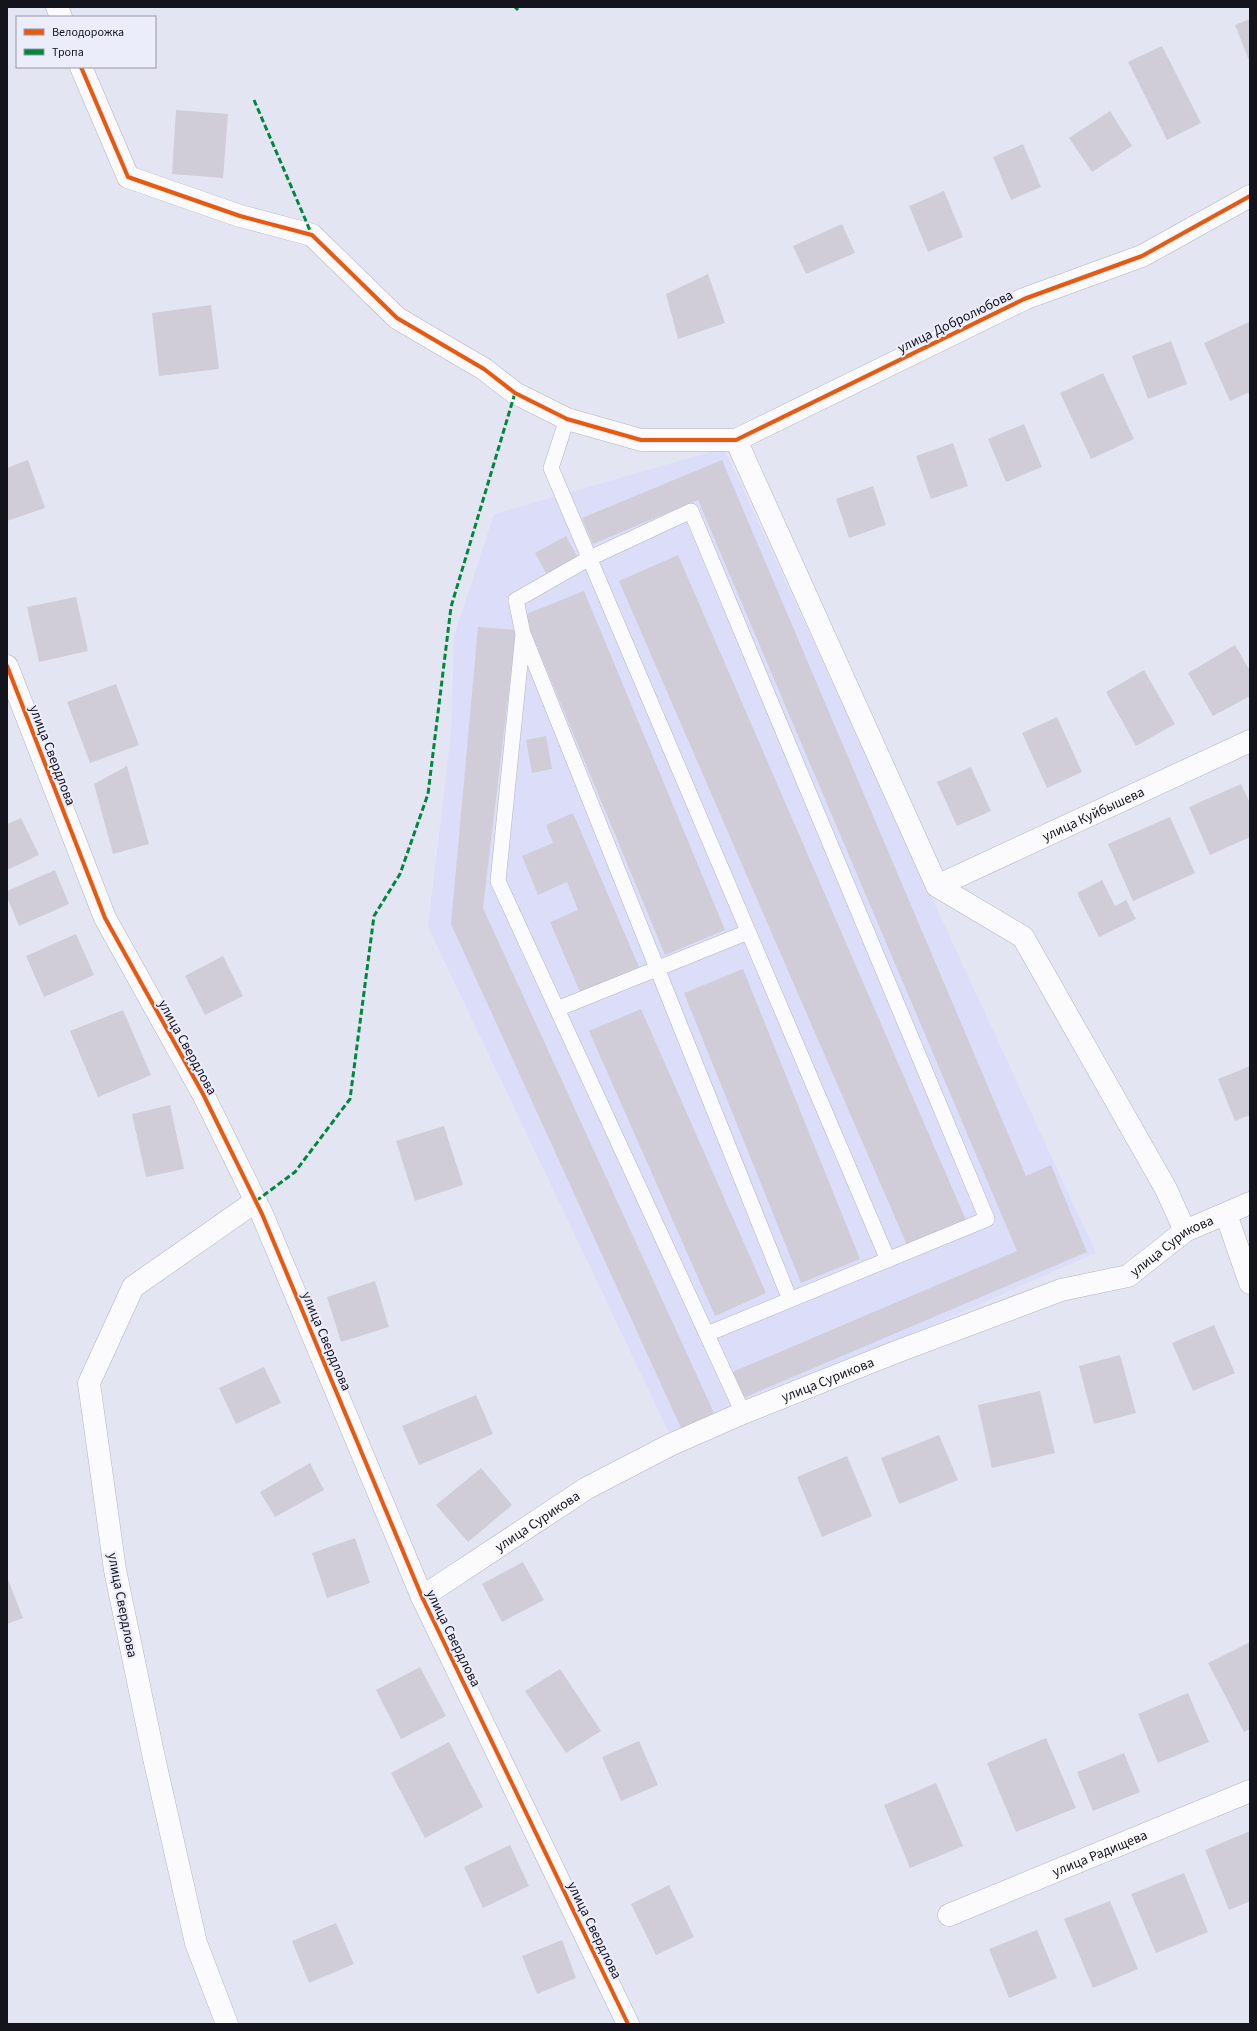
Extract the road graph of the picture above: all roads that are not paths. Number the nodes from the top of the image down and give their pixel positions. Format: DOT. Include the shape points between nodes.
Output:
graph roads {
  1 [pos="81,68"];
  2 [pos="1250,196"];
  3 [pos="567,419"];
  4 [pos="736,440"];
  5 [pos="588,559"];
  6 [pos="523,634"];
  7 [pos="7,666"];
  8 [pos="1250,741"];
  9 [pos="936,886"];
  10 [pos="748,932"];
  11 [pos="657,969"];
  12 [pos="557,1010"];
  13 [pos="256,1201"];
  14 [pos="1250,1203"];
  15 [pos="1226,1214"];
  16 [pos="1185,1231"];
  17 [pos="888,1260"];
  18 [pos="1250,1283"];
  19 [pos="790,1300"];
  20 [pos="707,1334"];
  21 [pos="743,1413"];
  22 [pos="422,1597"];
  23 [pos="1250,1791"];
  24 [pos="949,1916"];
  25 [pos="227,2024"];
  26 [pos="628,2024"];
  1 -- 3 [label="street" via="128,177 240,216 312,235 397,318 484,369 515,393"];
  2 -- 4 [label="street, улица Добролюбова" via="1142,256 1024,299"];
  3 -- 4 [label="street" via="641,440"];
  3 -- 5 [label="lane" via="551,468"];
  4 -- 9 [label="street"];
  5 -- 6 [label="lane" via="516,600"];
  5 -- 10 [label="lane"];
  5 -- 17 [label="lane" via="691,511 987,1219"];
  6 -- 11 [label="lane"];
  6 -- 12 [label="lane" via="498,881"];
  7 -- 13 [label="street, улица Свердлова" via="105,918 202,1094"];
  8 -- 9 [label="street, улица Куйбышева"];
  9 -- 16 [label="street" via="1023,937 1166,1189"];
  10 -- 11 [label="lane"];
  10 -- 17 [label="lane"];
  11 -- 12 [label="lane"];
  11 -- 19 [label="lane"];
  12 -- 20 [label="lane"];
  13 -- 22 [label="street, улица Свердлова"];
  13 -- 25 [label="street, улица Свердлова" via="133,1287 89,1383 116,1570 154,1758 196,1943"];
  14 -- 15 [label="street, улица Сурикова"];
  15 -- 16 [label="street, улица Сурикова"];
  15 -- 18 [label="street"];
  16 -- 21 [label="street, улица Сурикова" via="1128,1276 1061,1290"];
  17 -- 19 [label="lane"];
  19 -- 20 [label="lane"];
  20 -- 21 [label="lane"];
  21 -- 22 [label="street, улица Сурикова" via="670,1445 587,1488"];
  22 -- 26 [label="street, улица Свердлова"];
  23 -- 24 [label="street, улица Радищева"];
}
